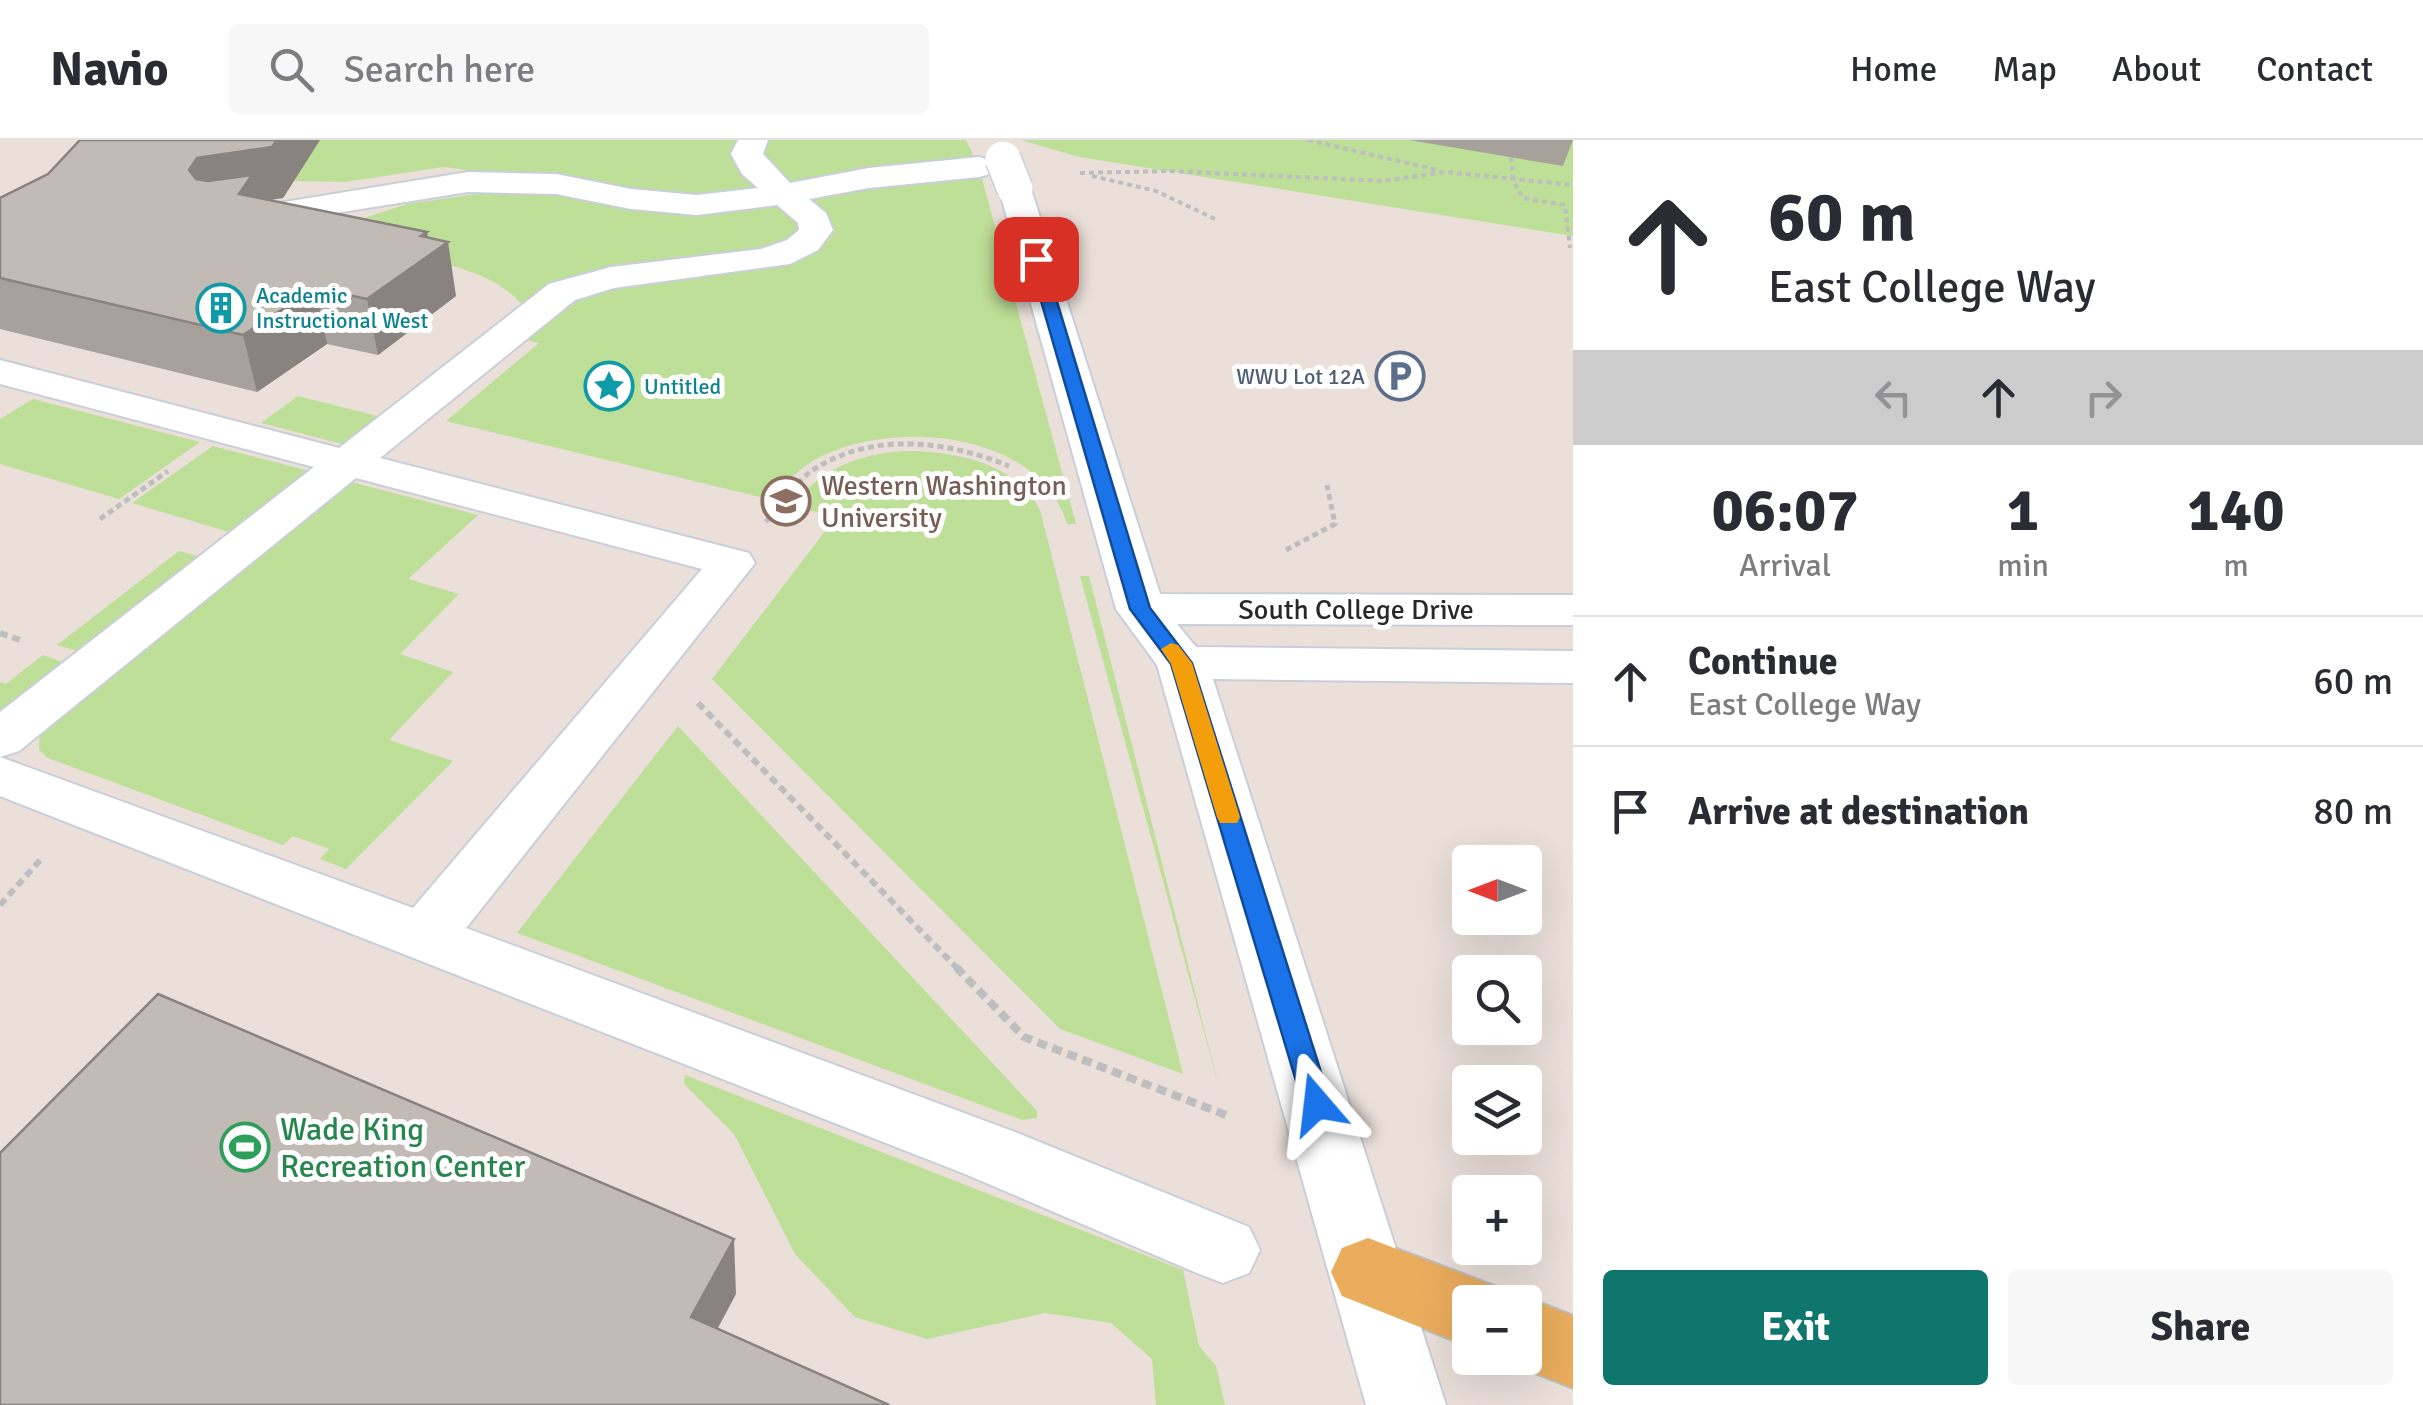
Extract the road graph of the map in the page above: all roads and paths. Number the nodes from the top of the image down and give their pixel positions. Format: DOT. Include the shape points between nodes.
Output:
graph roads {
  1 [pos="753,140"];
  2 [pos="1308,140"];
  3 [pos="1511,157"];
  4 [pos="998,163"];
  5 [pos="1445,172"];
  6 [pos="1513,180"];
  7 [pos="1573,185"];
  8 [pos="784,194"];
  9 [pos="222,220"];
  10 [pos="1217,220"];
  11 [pos="1570,248"];
  12 [pos="0,372"];
  13 [pos="345,462"];
  14 [pos="1008,466"];
  15 [pos="1327,486"];
  16 [pos="792,490"];
  17 [pos="1288,563"];
  18 [pos="1140,609"];
  19 [pos="1573,610"];
  20 [pos="654,658"];
  21 [pos="1182,663"];
  22 [pos="1573,667"];
  23 [pos="0,739"];
  24 [pos="0,774"];
  25 [pos="424,937"];
  26 [pos="1226,1115"];
  27 [pos="1223,1250"];
  28 [pos="1368,1272"];
  29 [pos="1452,1305"];
  30 [pos="1542,1340"];
  31 [pos="1573,1352"];
  32 [pos="1406,1405"];
  1 -- 8 [label="street" via="747,154 752,168"];
  2 -- 5 [label="path"];
  3 -- 6 [label="path"];
  4 -- 8 [label="street"];
  4 -- 18 [label="street"];
  5 -- 6 [label="path"];
  5 -- 10 [label="path" via="1383,181 1080,173 1156,192"];
  6 -- 7 [label="path"];
  6 -- 11 [label="path" via="1522,198 1564,205"];
  8 -- 9 [label="street" via="666,204 556,184 468,182"];
  8 -- 13 [label="street" via="814,220 816,230 800,247 761,260 611,278 562,292"];
  12 -- 13 [label="street"];
  13 -- 20 [label="street" via="732,563"];
  13 -- 23 [label="street"];
  14 -- 16 [label="path" via="947,447 880,447 836,458"];
  15 -- 17 [label="path" via="1334,524 1297,539 1283,552"];
  18 -- 19 [label="street, South College Drive"];
  18 -- 21 [label="street"];
  20 -- 25 [label="street"];
  20 -- 26 [label="path" via="1024,1038"];
  21 -- 22 [label="street, South College Drive"];
  21 -- 28 [label="street"];
  24 -- 25 [label="street"];
  25 -- 27 [label="street" via="990,1153"];
  28 -- 29 [label="main road"];
  28 -- 32 [label="street"];
  30 -- 31 [label="main road"];
}
